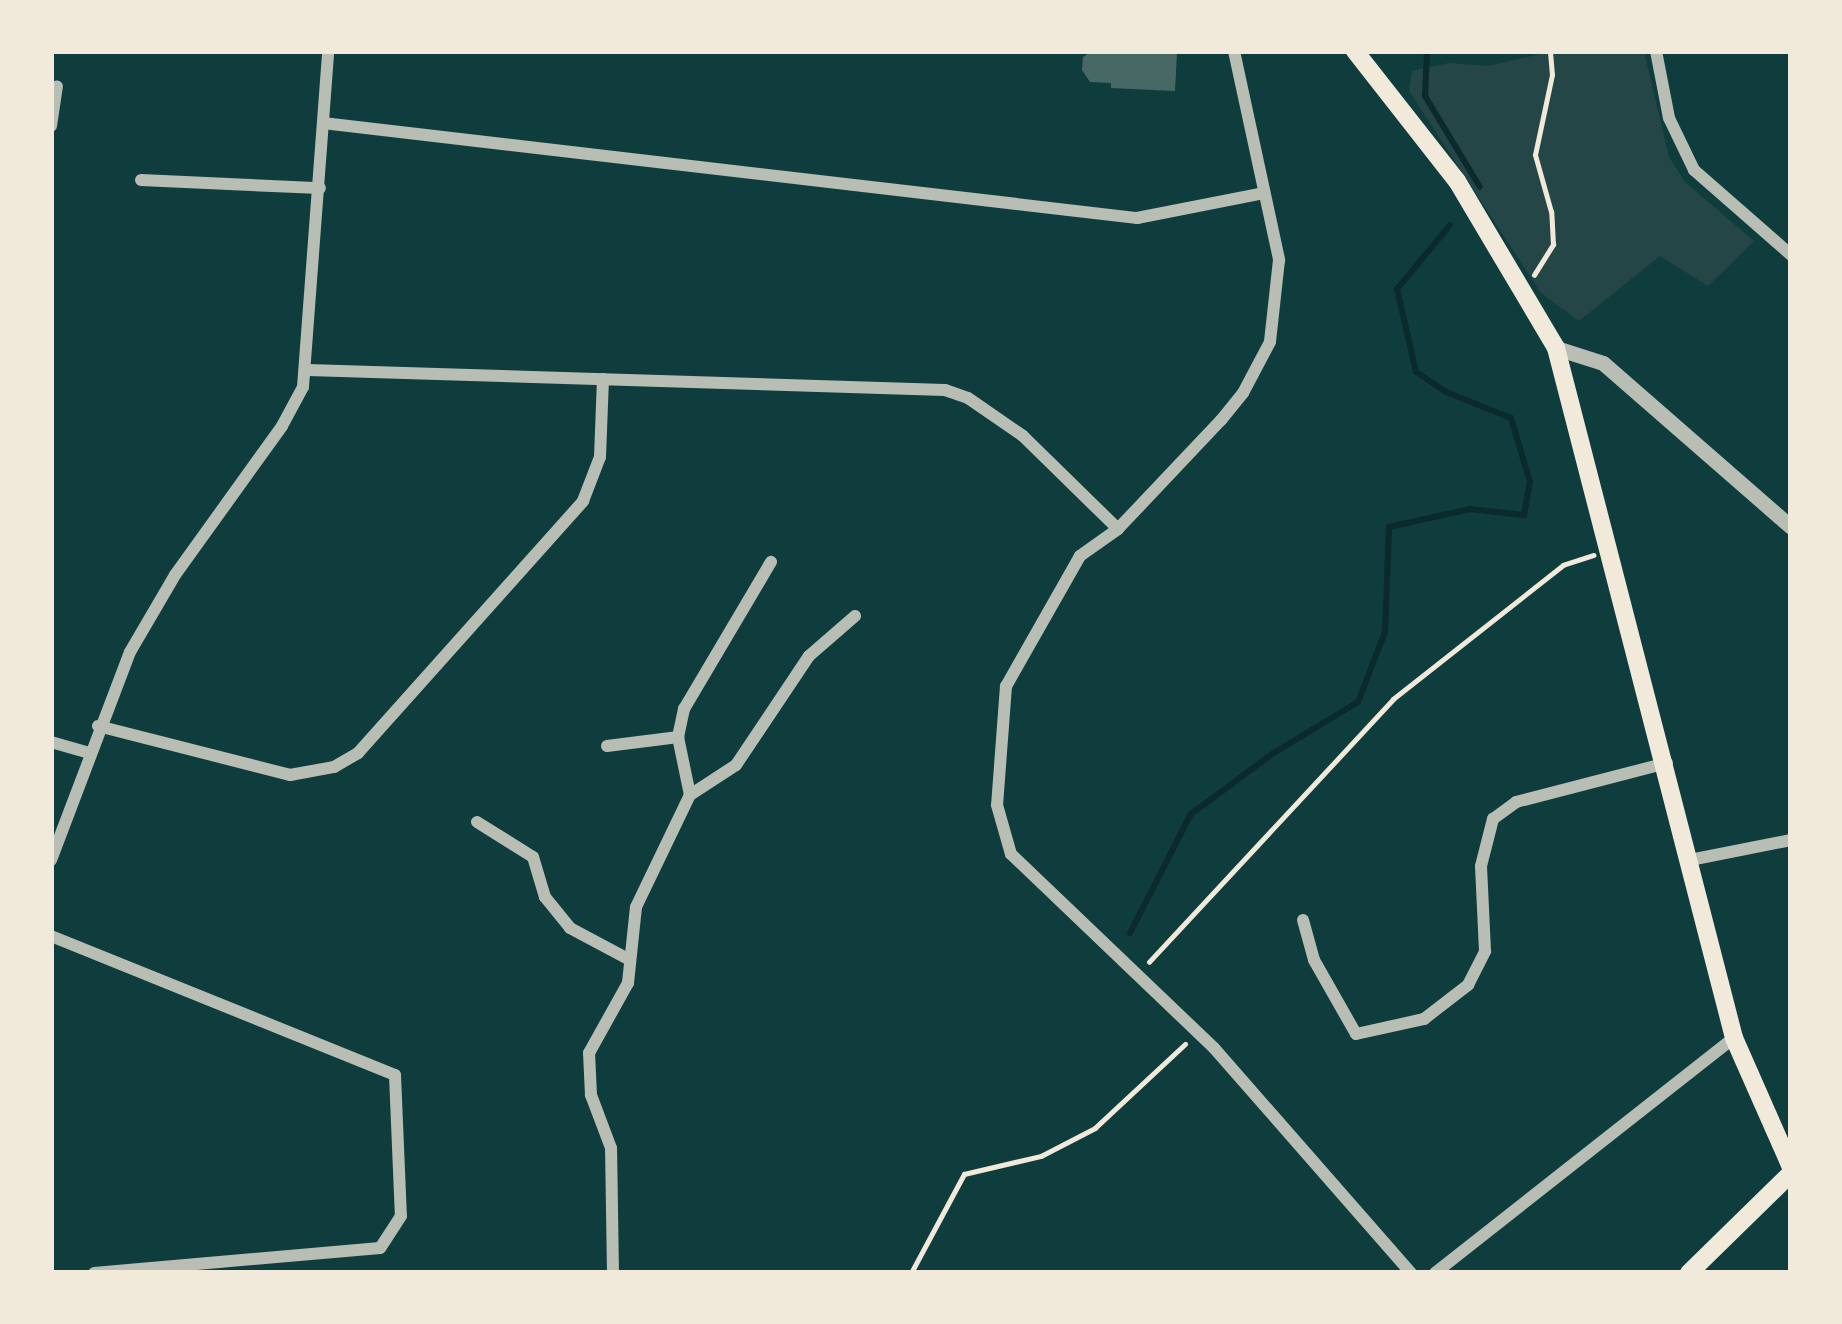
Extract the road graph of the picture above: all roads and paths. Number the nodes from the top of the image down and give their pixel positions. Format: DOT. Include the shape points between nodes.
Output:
graph roads {
  1 [pos="328,51"];
  2 [pos="1234,51"];
  3 [pos="1355,51"];
  4 [pos="1550,51"];
  5 [pos="1656,51"];
  6 [pos="57,86"];
  7 [pos="323,122"];
  8 [pos="51,126"];
  9 [pos="141,180"];
  10 [pos="180,182"];
  11 [pos="320,188"];
  12 [pos="1264,193"];
  13 [pos="179,198"];
  14 [pos="1791,255"];
  15 [pos="1526,289"];
  16 [pos="1556,348"];
  17 [pos="308,370"];
  18 [pos="603,379"];
  19 [pos="1791,527"];
  20 [pos="1118,529"];
  21 [pos="1609,549"];
  22 [pos="771,562"];
  23 [pos="855,616"];
  24 [pos="98,726"];
  25 [pos="678,737"];
  26 [pos="51,742"];
  27 [pos="607,746"];
  28 [pos="89,754"];
  29 [pos="1666,763"];
  30 [pos="690,795"];
  31 [pos="477,822"];
  32 [pos="1791,841"];
  33 [pos="51,860"];
  34 [pos="1690,860"];
  35 [pos="1303,920"];
  36 [pos="51,936"];
  37 [pos="630,960"];
  38 [pos="1138,975"];
  39 [pos="1198,1031"];
  40 [pos="1733,1038"];
  41 [pos="1791,1170"];
  42 [pos="94,1273"];
  43 [pos="613,1273"];
  44 [pos="911,1273"];
  45 [pos="1411,1273"];
  46 [pos="1436,1273"];
  47 [pos="1689,1273"];
  1 -- 7 [label="street"];
  2 -- 12 [label="street"];
  3 -- 15 [label="main road" via="1457,181"];
  4 -- 15 [label="path" via="1534,155 1553,245"];
  5 -- 14 [label="street" via="1669,118 1694,170"];
  6 -- 8 [label="street"];
  7 -- 11 [label="street"];
  7 -- 12 [label="street" via="1117,217"];
  9 -- 10 [label="street"];
  10 -- 11 [label="street"];
  10 -- 13 [label="street"];
  11 -- 17 [label="street"];
  12 -- 20 [label="street" via="1280,286 1261,364 1221,420"];
  15 -- 16 [label="main road"];
  16 -- 19 [label="street" via="1604,363"];
  16 -- 21 [label="main road"];
  17 -- 18 [label="street"];
  17 -- 24 [label="street" via="282,426 130,652"];
  18 -- 20 [label="street" via="945,390 1023,436"];
  18 -- 24 [label="street" via="600,457 583,501 358,753 290,775"];
  20 -- 38 [label="street" via="1080,556 1006,686 997,805 1011,854"];
  21 -- 29 [label="main road"];
  21 -- 38 [label="path" via="1563,565 1393,698"];
  22 -- 25 [label="street" via="684,710"];
  23 -- 30 [label="street" via="809,656 736,765"];
  24 -- 28 [label="street"];
  25 -- 27 [label="street"];
  25 -- 30 [label="street"];
  26 -- 28 [label="street"];
  28 -- 33 [label="street"];
  29 -- 34 [label="main road"];
  29 -- 35 [label="street" via="1516,802 1492,819 1481,866 1485,951 1468,985 1424,1019 1356,1034 1314,960"];
  30 -- 37 [label="street" via="637,907"];
  31 -- 37 [label="street" via="533,857 544,897 570,928"];
  32 -- 34 [label="street"];
  34 -- 40 [label="main road"];
  36 -- 42 [label="street" via="395,1075 401,1216 380,1248"];
  37 -- 43 [label="street" via="628,982 589,1054 591,1095 610,1148"];
  38 -- 39 [label="street"];
  39 -- 44 [label="path" via="1095,1128 1041,1156 964,1174"];
  39 -- 45 [label="street"];
  40 -- 41 [label="main road"];
  40 -- 46 [label="street"];
  41 -- 47 [label="main road"];
}
